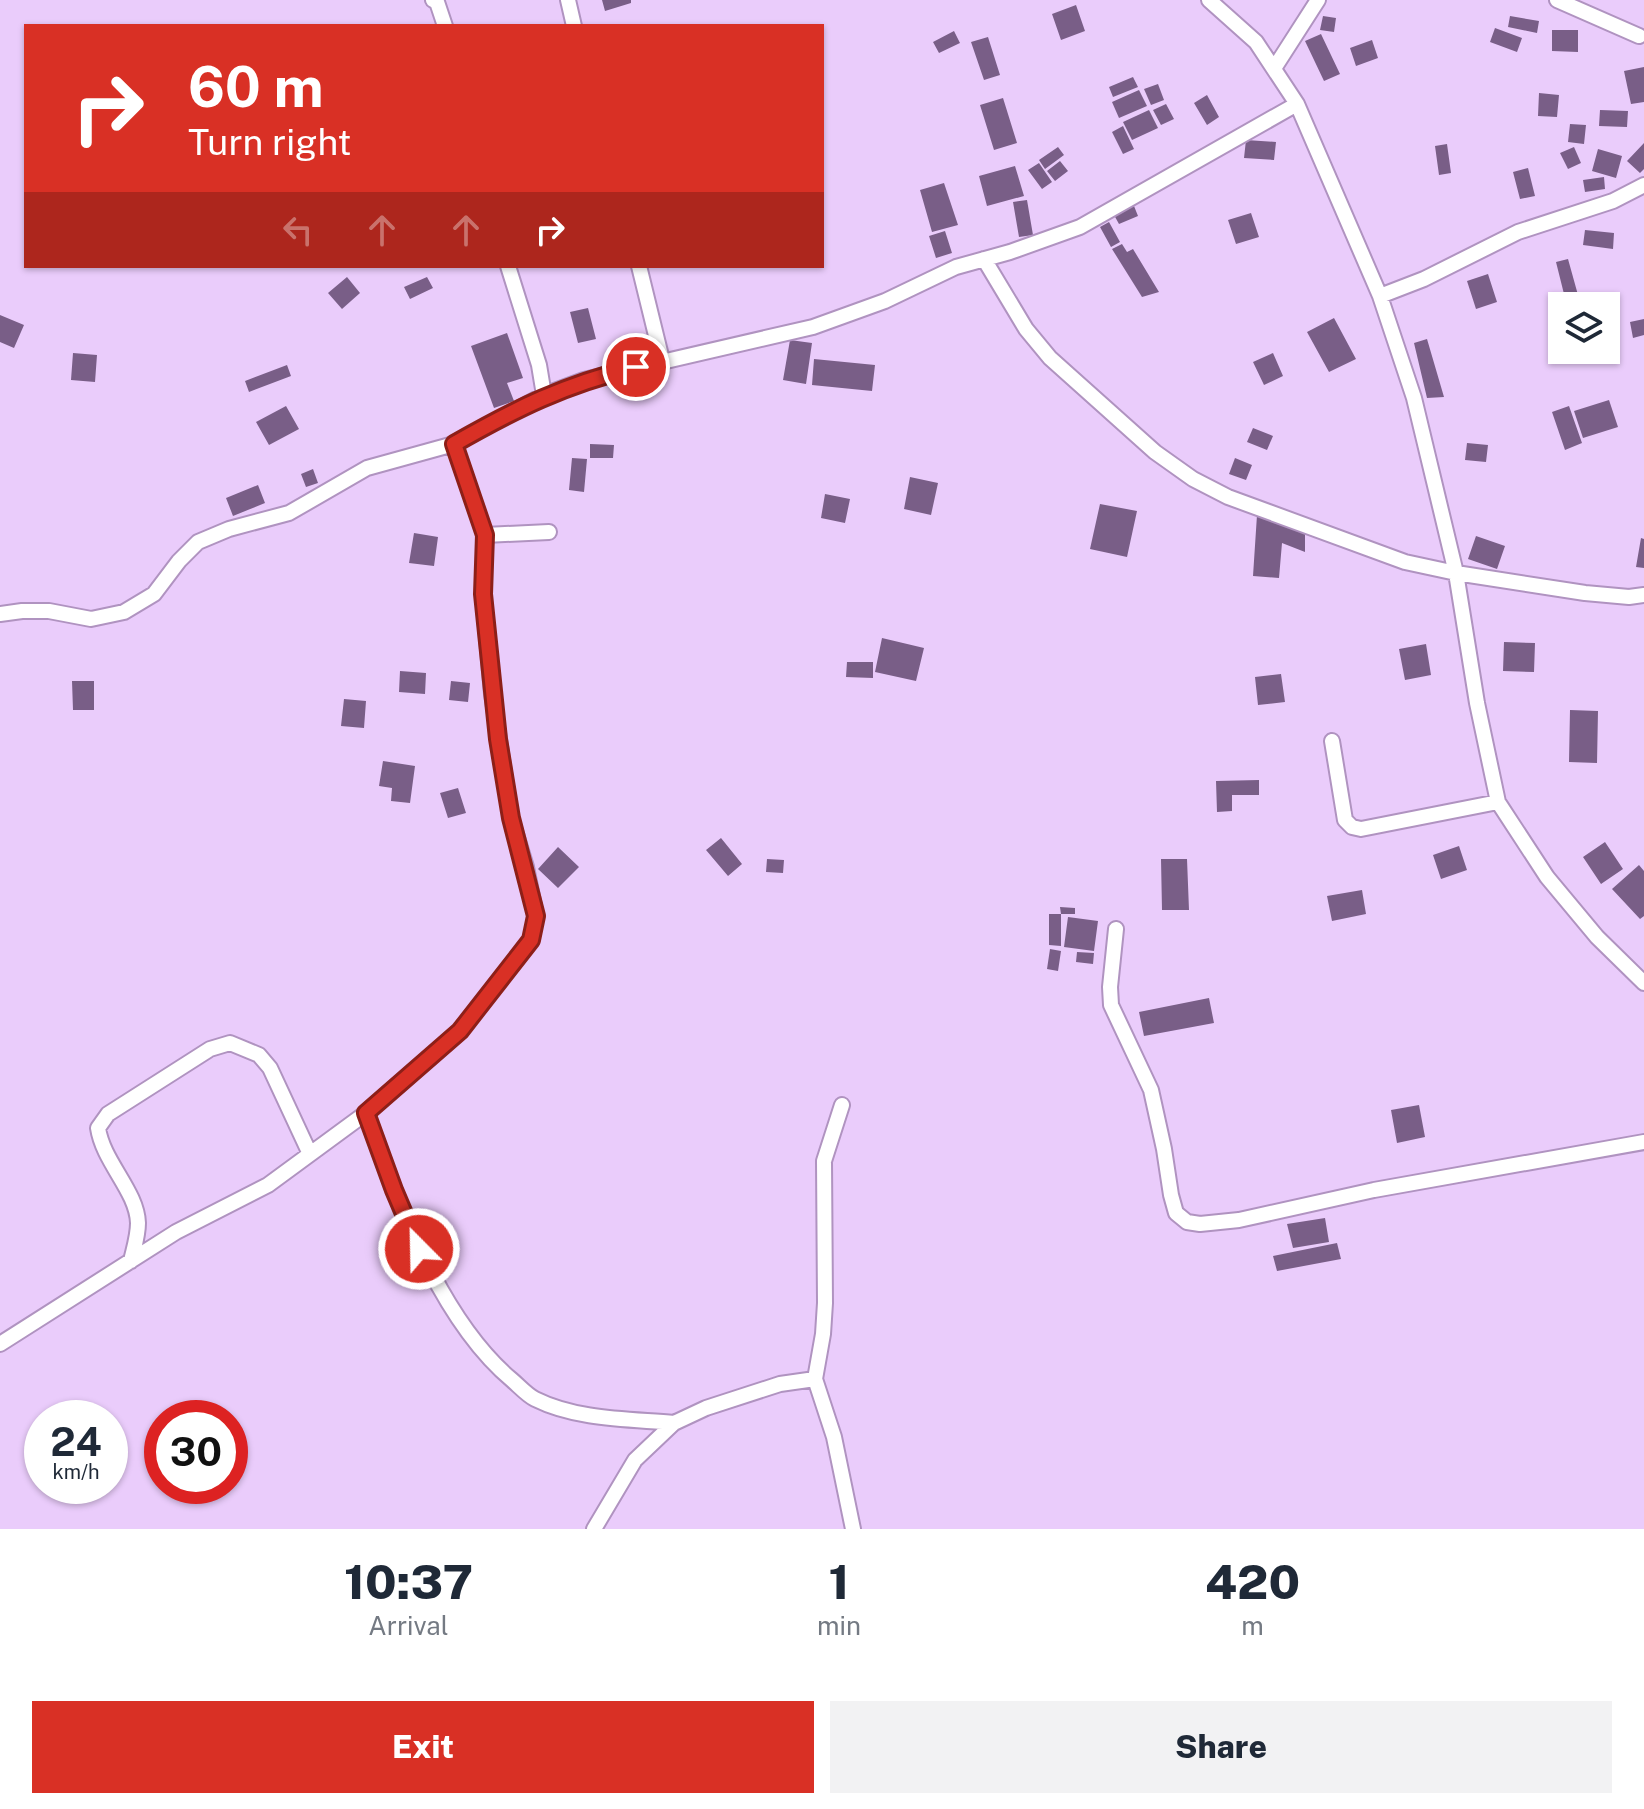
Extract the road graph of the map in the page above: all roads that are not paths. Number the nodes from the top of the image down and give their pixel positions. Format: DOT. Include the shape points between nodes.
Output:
graph roads {
  1 [pos="433,0"];
  2 [pos="568,0"];
  3 [pos="1209,0"];
  4 [pos="1318,0"];
  5 [pos="1557,0"];
  6 [pos="444,24"];
  7 [pos="574,24"];
  8 [pos="1639,36"];
  9 [pos="1275,67"];
  10 [pos="1297,104"];
  11 [pos="1644,185"];
  12 [pos="984,259"];
  13 [pos="509,268"];
  14 [pos="639,268"];
  15 [pos="1380,296"];
  16 [pos="662,360"];
  17 [pos="544,395"];
  18 [pos="454,444"];
  19 [pos="549,532"];
  20 [pos="485,535"];
  21 [pos="1456,573"];
  22 [pos="1644,595"];
  23 [pos="0,614"];
  24 [pos="1332,741"];
  25 [pos="1498,802"];
  26 [pos="1116,929"];
  27 [pos="1644,983"];
  28 [pos="842,1105"];
  29 [pos="366,1113"];
  30 [pos="1644,1142"];
  31 [pos="310,1154"];
  32 [pos="131,1261"];
  33 [pos="0,1344"];
  34 [pos="815,1379"];
  35 [pos="674,1423"];
  36 [pos="594,1529"];
  37 [pos="853,1529"];
  1 -- 6 [label="street"];
  2 -- 7 [label="street"];
  3 -- 9 [label="street" via="1256,42"];
  4 -- 9 [label="street"];
  5 -- 8 [label="street"];
  9 -- 10 [label="street"];
  10 -- 12 [label="street" via="1080,227"];
  10 -- 15 [label="street"];
  11 -- 15 [label="street" via="1613,201 1518,232"];
  12 -- 16 [label="street" via="813,327"];
  12 -- 21 [label="street" via="1050,358 1193,479 1228,497 1405,562"];
  13 -- 17 [label="street"];
  14 -- 16 [label="street"];
  15 -- 21 [label="street" via="1414,398"];
  16 -- 17 [label="street"];
  17 -- 18 [label="street"];
  18 -- 20 [label="street"];
  18 -- 23 [label="street" via="367,468 289,513 198,542 154,594 124,612 91,619 49,611"];
  19 -- 20 [label="street"];
  20 -- 29 [label="street" via="483,594 492,694 511,818 536,916 534,928 531,940 460,1031"];
  21 -- 22 [label="street" via="1585,593"];
  21 -- 25 [label="street"];
  24 -- 25 [label="street" via="1345,820 1352,827"];
  25 -- 27 [label="street" via="1547,877"];
  26 -- 30 [label="street" via="1111,1005 1151,1090 1171,1195 1176,1213 1187,1222 1239,1220"];
  28 -- 34 [label="street" via="824,1161 825,1303"];
  29 -- 31 [label="street"];
  29 -- 35 [label="street" via="419,1249 464,1327 499,1369 534,1398 579,1413"];
  31 -- 32 [label="street" via="268,1185"];
  31 -- 32 [label="street" via="259,1055 230,1043 210,1049 108,1114 98,1128 100,1144 138,1220"];
  32 -- 33 [label="street"];
  34 -- 35 [label="street" via="780,1384"];
  34 -- 37 [label="street" via="834,1437"];
  35 -- 36 [label="street" via="635,1460"];
}
